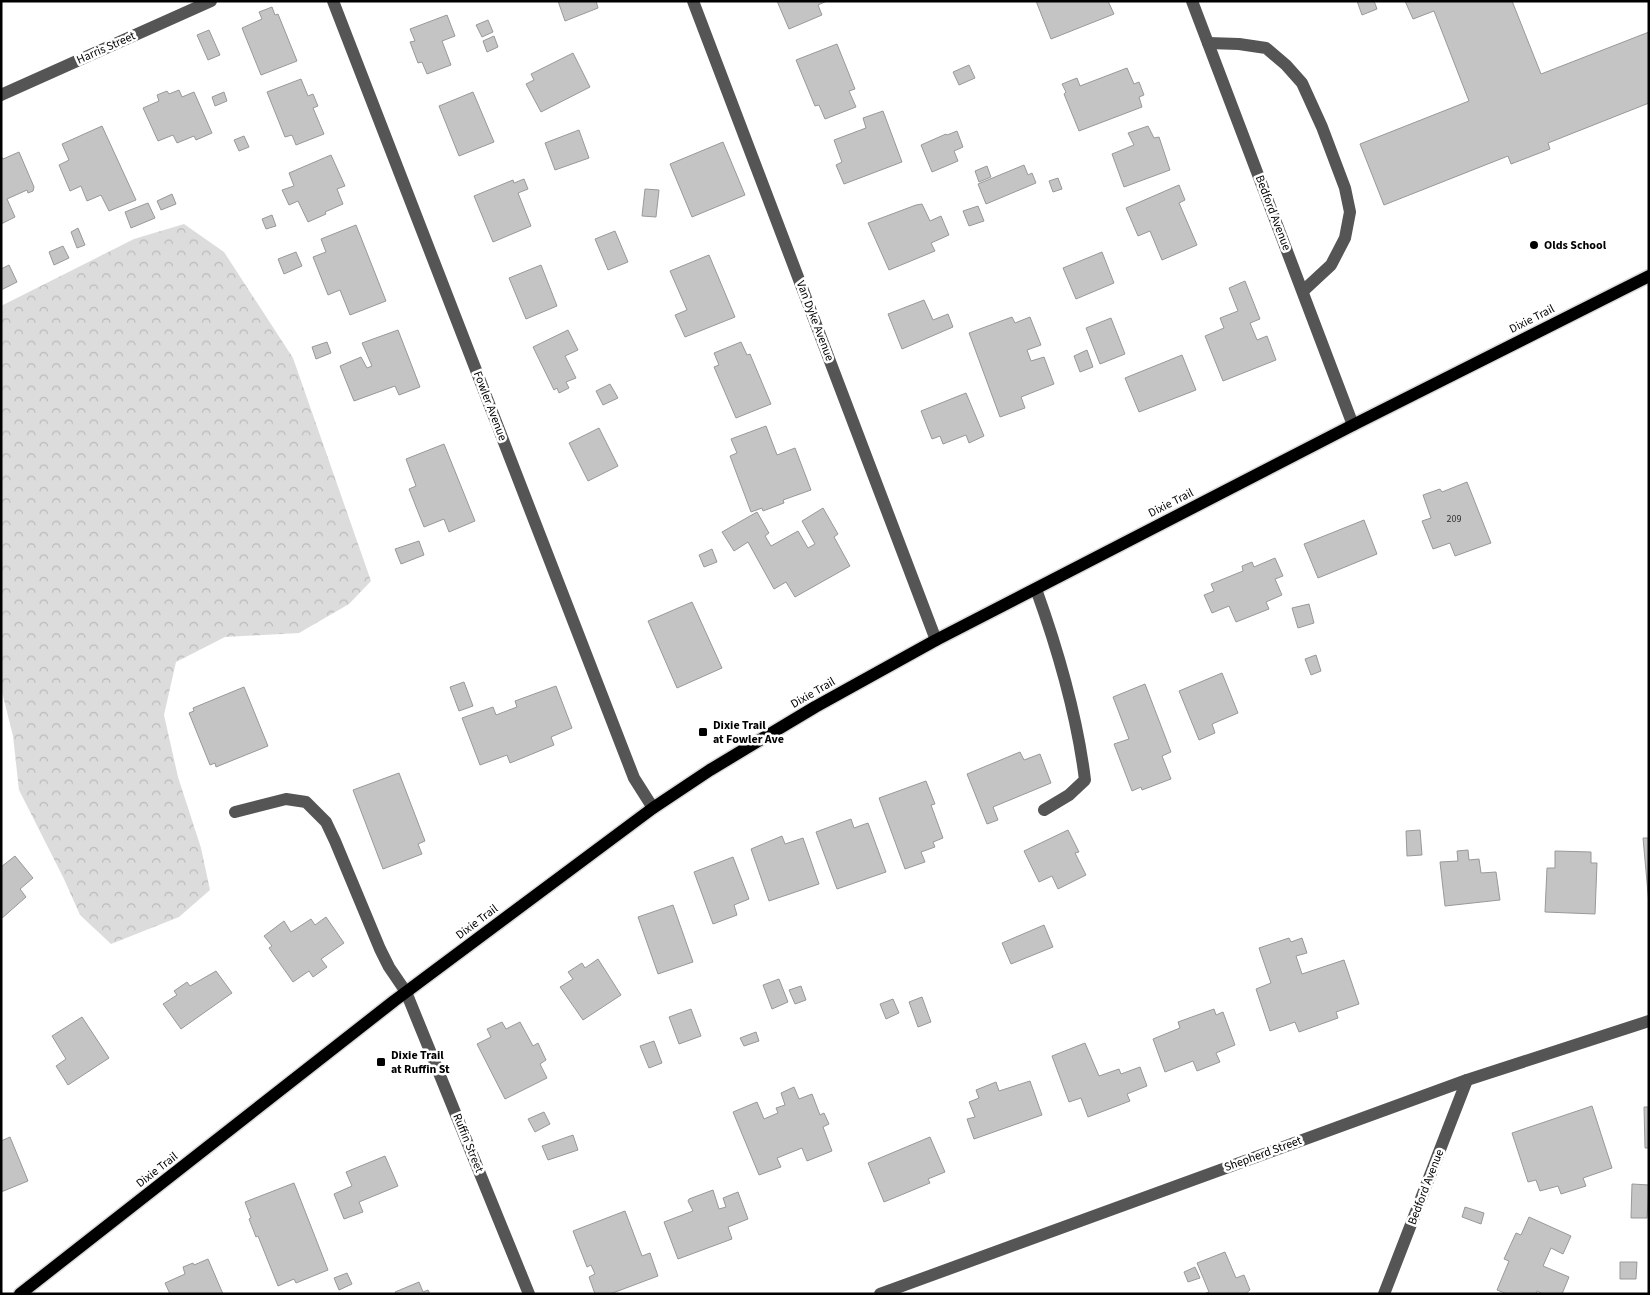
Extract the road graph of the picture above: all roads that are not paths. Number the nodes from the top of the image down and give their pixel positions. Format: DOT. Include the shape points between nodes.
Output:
graph roads {
  1 [pos="211,1"];
  2 [pos="334,1"];
  3 [pos="693,1"];
  4 [pos="1192,1"];
  5 [pos="1208,43"];
  6 [pos="1,95"];
  7 [pos="1649,276"];
  8 [pos="1302,291"];
  9 [pos="1353,425"];
  10 [pos="1036,589"];
  11 [pos="936,640"];
  12 [pos="654,808"];
  13 [pos="1044,810"];
  14 [pos="234,812"];
  15 [pos="406,992"];
  16 [pos="1649,1021"];
  17 [pos="1467,1080"];
  18 [pos="20,1294"];
  19 [pos="529,1294"];
  20 [pos="880,1294"];
  21 [pos="1384,1294"];
  1 -- 6 [label="street, Harris Street"];
  2 -- 12 [label="street, Fowler Avenue" via="634,778"];
  3 -- 11 [label="street, Van Dyke Avenue"];
  4 -- 5 [label="street, Bedford Avenue"];
  5 -- 8 [label="street, Bedford Avenue"];
  5 -- 8 [label="street" via="1266,48 1302,83 1322,127 1350,212 1345,238 1331,266"];
  7 -- 9 [label="main road, Dixie Trail"];
  8 -- 9 [label="street, Bedford Avenue"];
  9 -- 10 [label="main road, Dixie Trail"];
  10 -- 11 [label="main road, Dixie Trail"];
  10 -- 13 [label="street" via="1081,747 1085,780 1069,795"];
  11 -- 12 [label="main road, Dixie Trail" via="815,707"];
  12 -- 15 [label="main road, Dixie Trail"];
  14 -- 15 [label="street, Ruffin Street" via="286,799 306,802 326,822 380,949"];
  15 -- 18 [label="main road, Dixie Trail"];
  15 -- 19 [label="street, Ruffin Street"];
  16 -- 17 [label="street, Shepherd Street"];
  17 -- 20 [label="street, Shepherd Street"];
  17 -- 21 [label="street, Bedford Avenue"];
}
